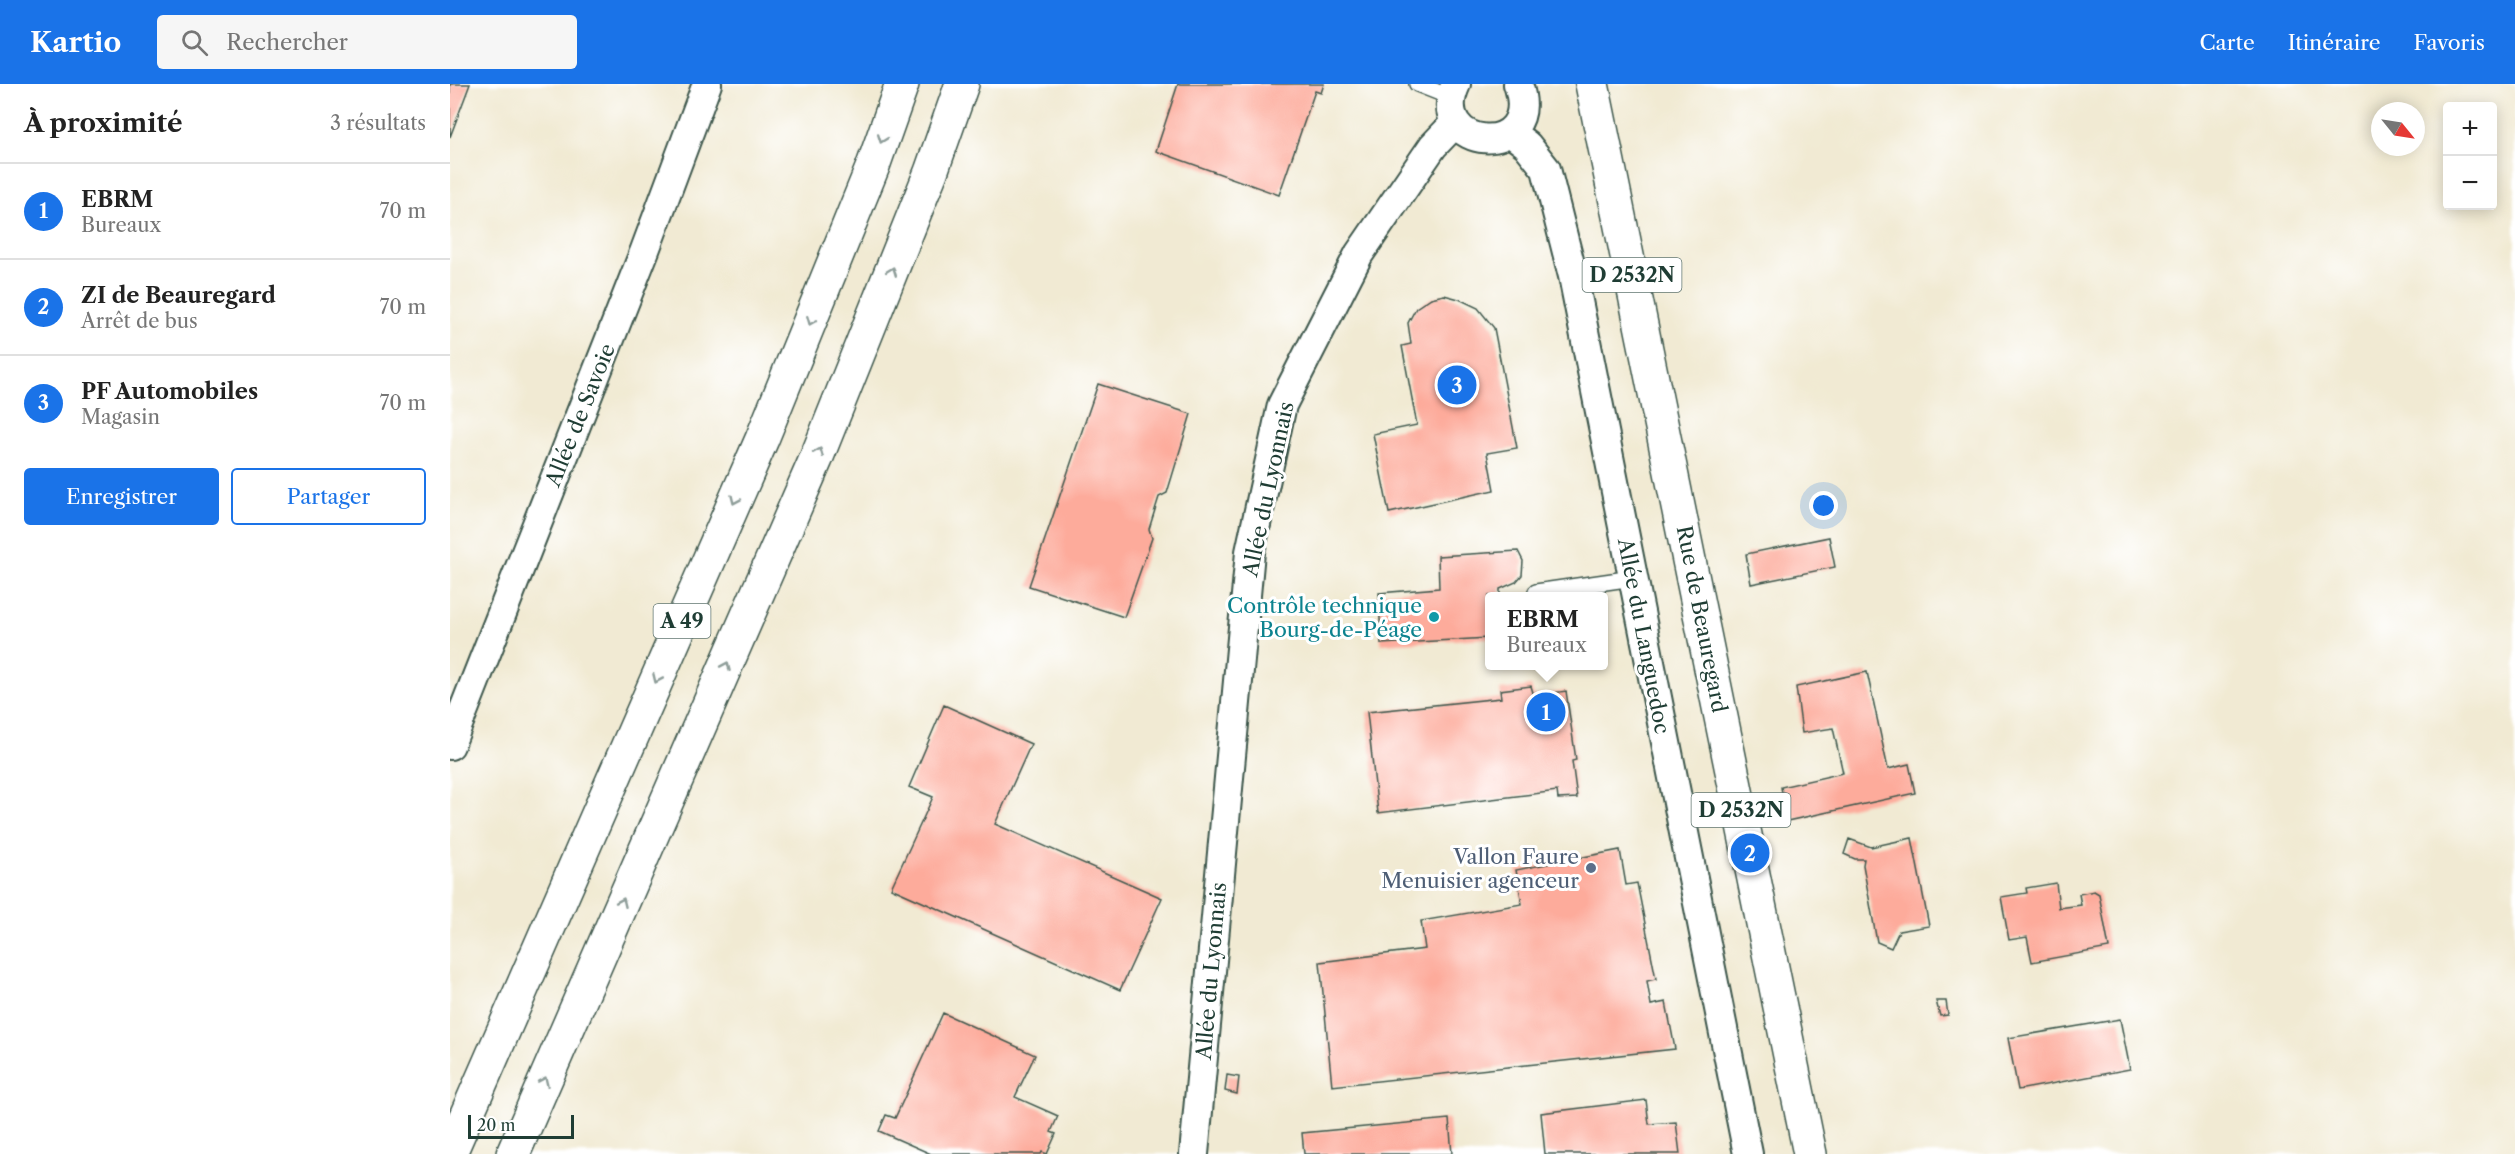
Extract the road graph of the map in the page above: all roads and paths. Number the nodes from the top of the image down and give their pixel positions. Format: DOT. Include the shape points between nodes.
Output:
graph roads {
  1 [pos="707,84"];
  2 [pos="902,84"];
  3 [pos="962,84"];
  4 [pos="1417,84"];
  5 [pos="1518,84"];
  6 [pos="1592,84"];
  7 [pos="1454,101"];
  8 [pos="1510,132"];
  9 [pos="1633,578"];
  10 [pos="1536,592"];
  11 [pos="450,745"];
  12 [pos="450,1153"];
  13 [pos="513,1154"];
  14 [pos="1194,1154"];
  15 [pos="1748,1154"];
  16 [pos="1810,1154"];
  1 -- 11 [label="street, Allée de Savoie"];
  2 -- 12 [label="main road, A 49, one-way" via="873,166 762,439"];
  13 -- 3 [label="main road, A 49, one-way" via="816,459"];
  4 -- 7 [label="lane"];
  5 -- 8 [label="street" via="1524,100 1521,118"];
  6 -- 16 [label="main road, Rue de Beauregard / D 2532N"];
  7 -- 8 [label="street" via="1471,137 1491,140"];
  7 -- 14 [label="street, Allée du Lyonnais" via="1433,146 1359,254 1282,405 1250,552"];
  8 -- 9 [label="street, Allée du Languedoc" via="1527,145 1546,169 1573,276"];
  9 -- 10 [label="lane"];
  9 -- 15 [label="street, Allée du Languedoc"];
}
